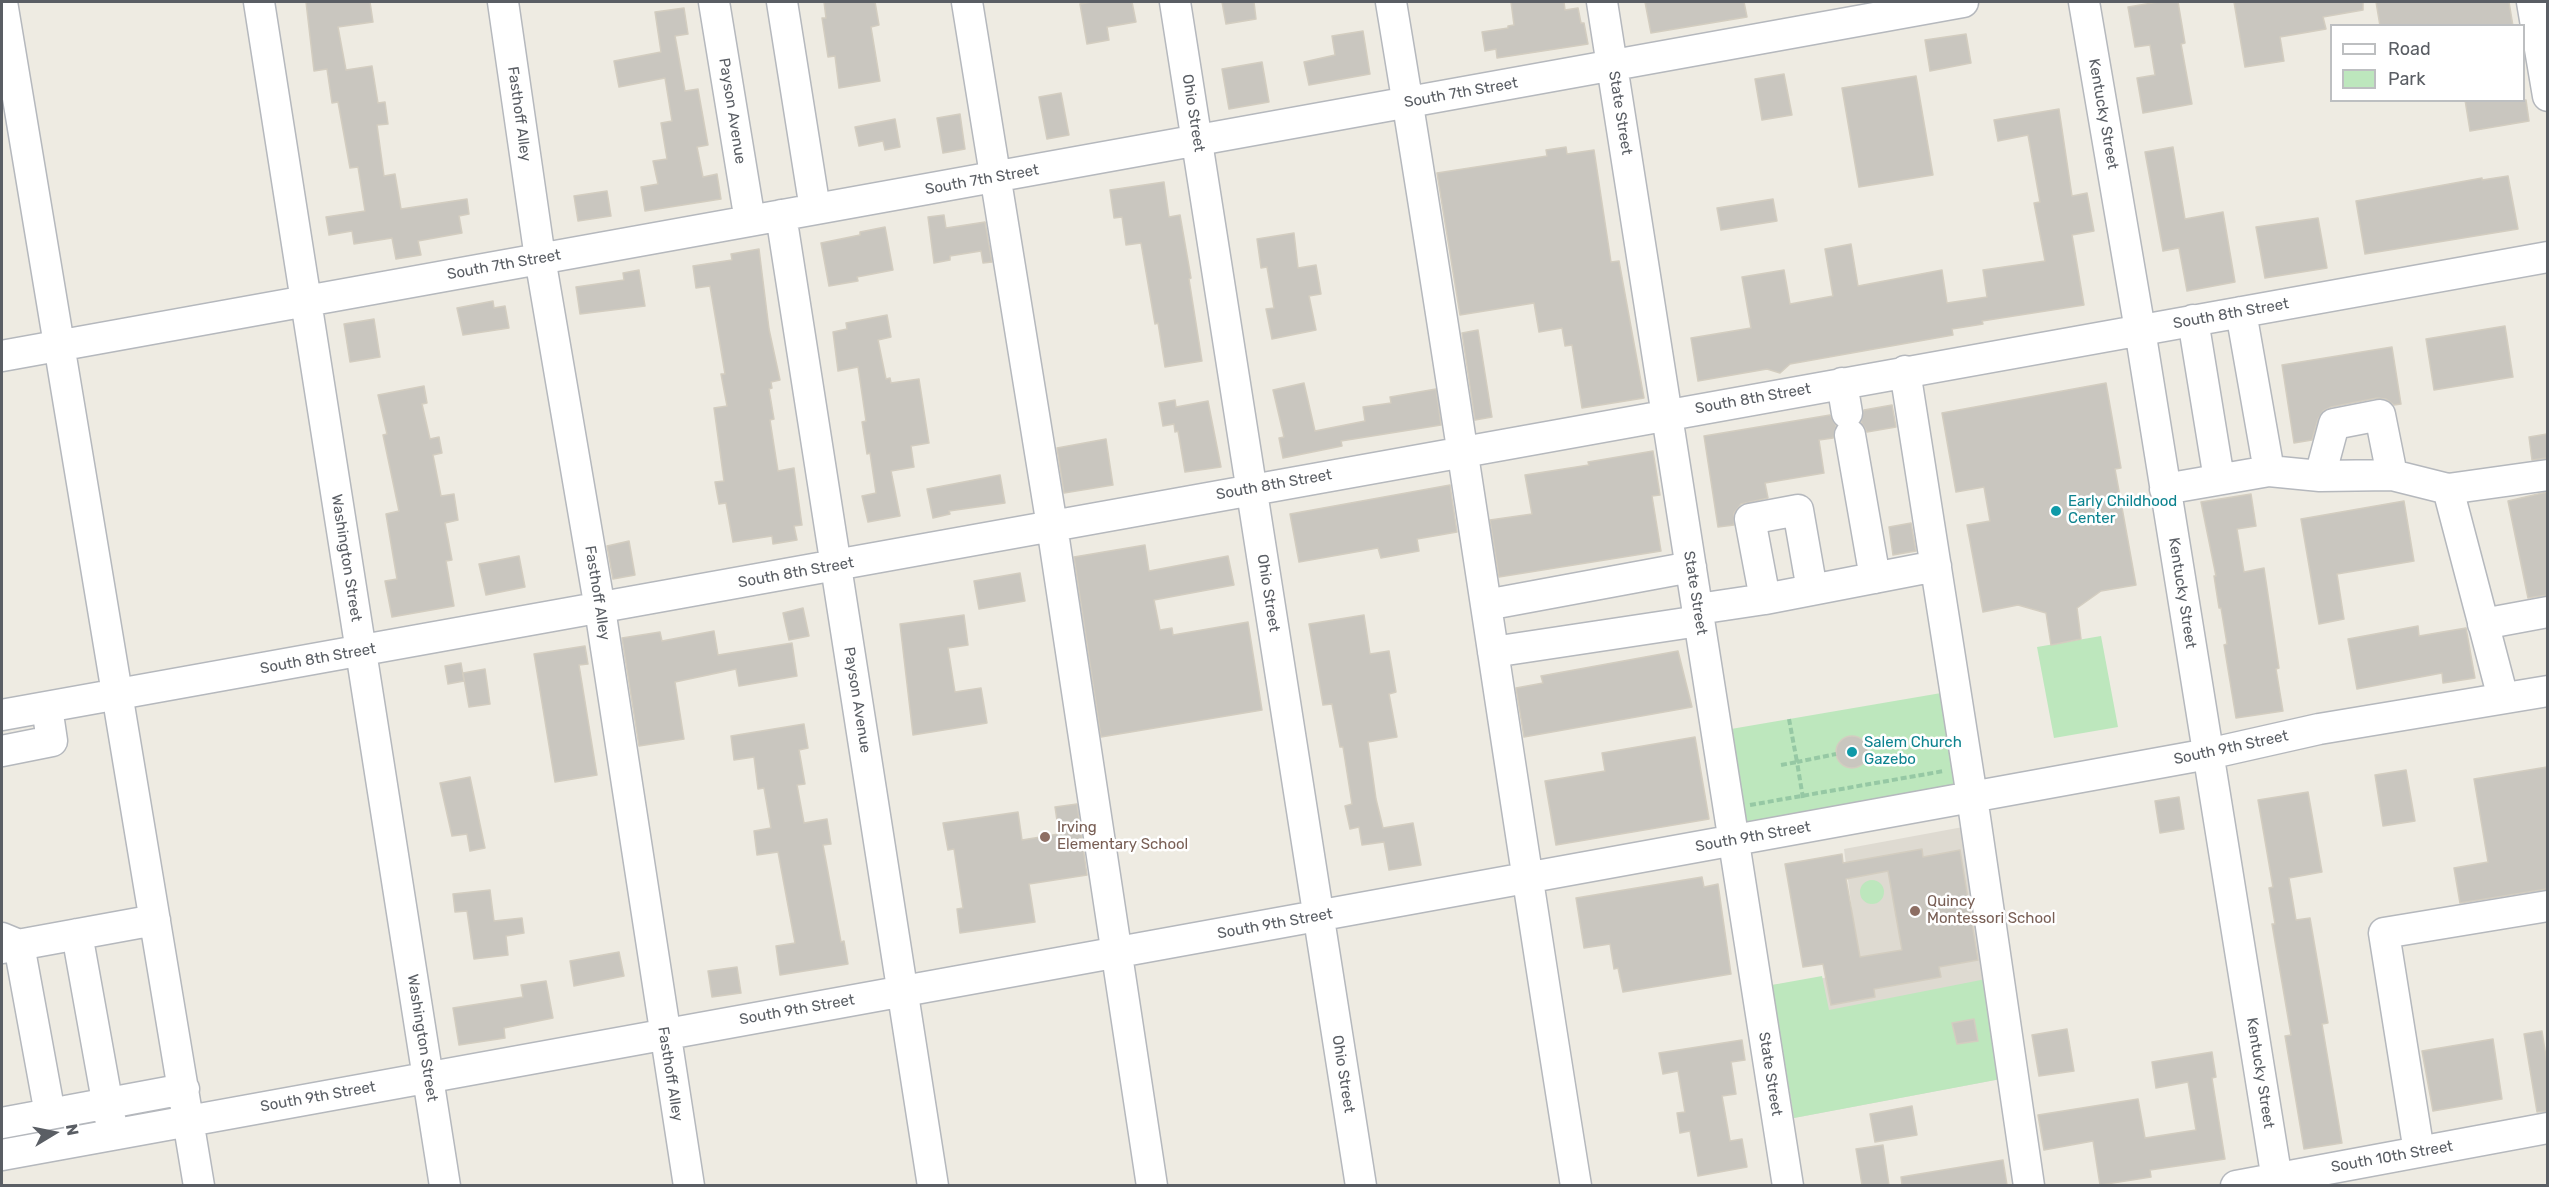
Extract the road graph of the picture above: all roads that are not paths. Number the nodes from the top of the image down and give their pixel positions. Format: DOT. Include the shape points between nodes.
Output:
graph roads {
  1 [pos="2,2"];
  2 [pos="259,2"];
  3 [pos="503,2"];
  4 [pos="714,2"];
  5 [pos="782,2"];
  6 [pos="967,2"];
  7 [pos="1175,2"];
  8 [pos="1392,2"];
  9 [pos="1602,2"];
  10 [pos="1963,2"];
  11 [pos="2084,2"];
  12 [pos="2538,5"];
  13 [pos="1612,66"];
  14 [pos="2547,96"];
  15 [pos="1408,103"];
  16 [pos="1197,141"];
  17 [pos="996,177"];
  18 [pos="815,209"];
  19 [pos="781,215"];
  20 [pos="750,221"];
  21 [pos="2547,257"];
  22 [pos="540,258"];
  23 [pos="306,302"];
  24 [pos="2241,312"];
  25 [pos="2193,321"];
  26 [pos="2140,330"];
  27 [pos="58,346"];
  28 [pos="2,356"];
  29 [pos="1905,372"];
  30 [pos="1842,383"];
  31 [pos="1667,414"];
  32 [pos="1463,451"];
  33 [pos="2269,471"];
  34 [pos="2392,475"];
  35 [pos="2547,475"];
  36 [pos="2320,476"];
  37 [pos="2219,479"];
  38 [pos="2165,489"];
  39 [pos="2448,489"];
  40 [pos="1252,490"];
  41 [pos="1052,526"];
  42 [pos="836,566"];
  43 [pos="1936,566"];
  44 [pos="1691,567"];
  45 [pos="1875,578"];
  46 [pos="1812,590"];
  47 [pos="1765,599"];
  48 [pos="1486,605"];
  49 [pos="600,609"];
  50 [pos="2547,612"];
  51 [pos="1699,615"];
  52 [pos="2483,624"];
  53 [pos="361,651"];
  54 [pos="1493,652"];
  55 [pos="2547,691"];
  56 [pos="117,694"];
  57 [pos="2503,698"];
  58 [pos="47,707"];
  59 [pos="2,716"];
  60 [pos="2,751"];
  61 [pos="2208,754"];
  62 [pos="1972,797"];
  63 [pos="1734,840"];
  64 [pos="1526,878"];
  65 [pos="2547,906"];
  66 [pos="1319,916"];
  67 [pos="145,922"];
  68 [pos="76,934"];
  69 [pos="7,944"];
  70 [pos="1116,953"];
  71 [pos="903,991"];
  72 [pos="664,1034"];
  73 [pos="428,1077"];
  74 [pos="174,1090"];
  75 [pos="108,1103"];
  76 [pos="50,1114"];
  77 [pos="189,1121"];
  78 [pos="2,1124"];
  79 [pos="2547,1128"];
  80 [pos="113,1134"];
  81 [pos="2419,1152"];
  82 [pos="2,1155"];
  83 [pos="2278,1182"];
  84 [pos="199,1185"];
  85 [pos="445,1185"];
  86 [pos="688,1185"];
  87 [pos="933,1185"];
  88 [pos="1152,1185"];
  89 [pos="1361,1185"];
  90 [pos="1576,1185"];
  91 [pos="1788,1185"];
  92 [pos="2029,1185"];
  93 [pos="2236,1185"];
  1 -- 27 [label="street"];
  2 -- 23 [label="street, Washington Street"];
  3 -- 22 [label="street, Fasthoff Alley"];
  4 -- 20 [label="street, Payson Avenue"];
  5 -- 18 [label="street"];
  6 -- 17 [label="street"];
  7 -- 16 [label="street, Ohio Street"];
  8 -- 15 [label="street"];
  9 -- 13 [label="street, State Street"];
  10 -- 13 [label="street, South 7th Street"];
  11 -- 26 [label="street, Kentucky Street"];
  12 -- 14 [label="street"];
  13 -- 15 [label="street, South 7th Street"];
  13 -- 31 [label="street, State Street"];
  15 -- 16 [label="street, South 7th Street"];
  15 -- 32 [label="street"];
  16 -- 17 [label="street, South 7th Street"];
  16 -- 40 [label="street, Ohio Street"];
  17 -- 18 [label="street, South 7th Street"];
  17 -- 41 [label="street"];
  18 -- 19 [label="street, South 7th Street"];
  19 -- 20 [label="street, South 7th Street"];
  19 -- 42 [label="street, Payson Avenue"];
  20 -- 22 [label="street, South 7th Street"];
  21 -- 24 [label="street, South 8th Street"];
  22 -- 23 [label="street, South 7th Street"];
  22 -- 49 [label="street, Fasthoff Alley"];
  23 -- 27 [label="street, South 7th Street"];
  23 -- 53 [label="street, Washington Street"];
  24 -- 25 [label="street, South 8th Street"];
  24 -- 33 [label="street"];
  25 -- 26 [label="street, South 8th Street"];
  25 -- 37 [label="street"];
  26 -- 29 [label="street, South 8th Street"];
  26 -- 38 [label="street, Kentucky Street"];
  27 -- 28 [label="street, South 7th Street"];
  27 -- 56 [label="street"];
  29 -- 30 [label="street, South 8th Street"];
  29 -- 43 [label="street"];
  30 -- 31 [label="street, South 8th Street"];
  30 -- 45 [label="street"];
  31 -- 32 [label="street, South 8th Street"];
  31 -- 44 [label="street, State Street"];
  32 -- 40 [label="street, South 8th Street"];
  32 -- 48 [label="street"];
  33 -- 36 [label="street"];
  33 -- 37 [label="street"];
  34 -- 36 [label="street"];
  34 -- 36 [label="street" via="2380,415 2334,424"];
  34 -- 39 [label="street"];
  35 -- 39 [label="street"];
  37 -- 38 [label="street"];
  38 -- 61 [label="street, Kentucky Street"];
  39 -- 52 [label="street"];
  40 -- 41 [label="street, South 8th Street"];
  40 -- 66 [label="street, Ohio Street"];
  41 -- 42 [label="street, South 8th Street"];
  41 -- 70 [label="street"];
  42 -- 49 [label="street, South 8th Street"];
  42 -- 71 [label="street, Payson Avenue"];
  43 -- 45 [label="street"];
  43 -- 62 [label="street"];
  44 -- 48 [label="street"];
  44 -- 51 [label="street, State Street"];
  45 -- 46 [label="street"];
  46 -- 47 [label="street"];
  46 -- 47 [label="street" via="1798,510 1750,519"];
  47 -- 51 [label="street"];
  48 -- 54 [label="street"];
  49 -- 53 [label="street, South 8th Street"];
  49 -- 72 [label="street, Fasthoff Alley"];
  50 -- 52 [label="street"];
  51 -- 54 [label="street"];
  51 -- 63 [label="street, State Street"];
  52 -- 57 [label="street"];
  53 -- 56 [label="street, South 8th Street"];
  53 -- 73 [label="street, Washington Street"];
  54 -- 64 [label="street"];
  55 -- 57 [label="street, South 9th Street"];
  56 -- 58 [label="street, South 8th Street"];
  56 -- 67 [label="street" via="142,845"];
  57 -- 61 [label="street, South 9th Street" via="2319,729"];
  58 -- 59 [label="street, South 8th Street"];
  58 -- 60 [label="street" via="52,741"];
  61 -- 62 [label="street, South 9th Street"];
  61 -- 83 [label="street, Kentucky Street"];
  62 -- 63 [label="street, South 9th Street"];
  62 -- 92 [label="street"];
  63 -- 64 [label="street, South 9th Street"];
  63 -- 91 [label="street, State Street"];
  64 -- 66 [label="street, South 9th Street"];
  64 -- 90 [label="street"];
  65 -- 81 [label="street" via="2384,933"];
  66 -- 70 [label="street, South 9th Street"];
  66 -- 89 [label="street, Ohio Street"];
  67 -- 68 [label="street"];
  67 -- 74 [label="street"];
  68 -- 69 [label="street"];
  68 -- 75 [label="street"];
  69 -- 76 [label="street"];
  70 -- 71 [label="street, South 9th Street"];
  70 -- 88 [label="street"];
  71 -- 72 [label="street, South 9th Street"];
  71 -- 87 [label="street, Payson Avenue"];
  72 -- 73 [label="street, South 9th Street"];
  72 -- 86 [label="street, Fasthoff Alley"];
  73 -- 77 [label="street, South 9th Street"];
  73 -- 85 [label="street, Washington Street"];
  74 -- 75 [label="street"];
  74 -- 77 [label="street"];
  75 -- 76 [label="street"];
  75 -- 80 [label="street"];
  76 -- 78 [label="street"];
  77 -- 80 [label="street, South 9th Street"];
  77 -- 84 [label="street"];
  79 -- 81 [label="street, South 10th Street"];
  80 -- 82 [label="street, South 9th Street"];
  81 -- 83 [label="street, South 10th Street"];
  83 -- 93 [label="street, South 10th Street"];
}
